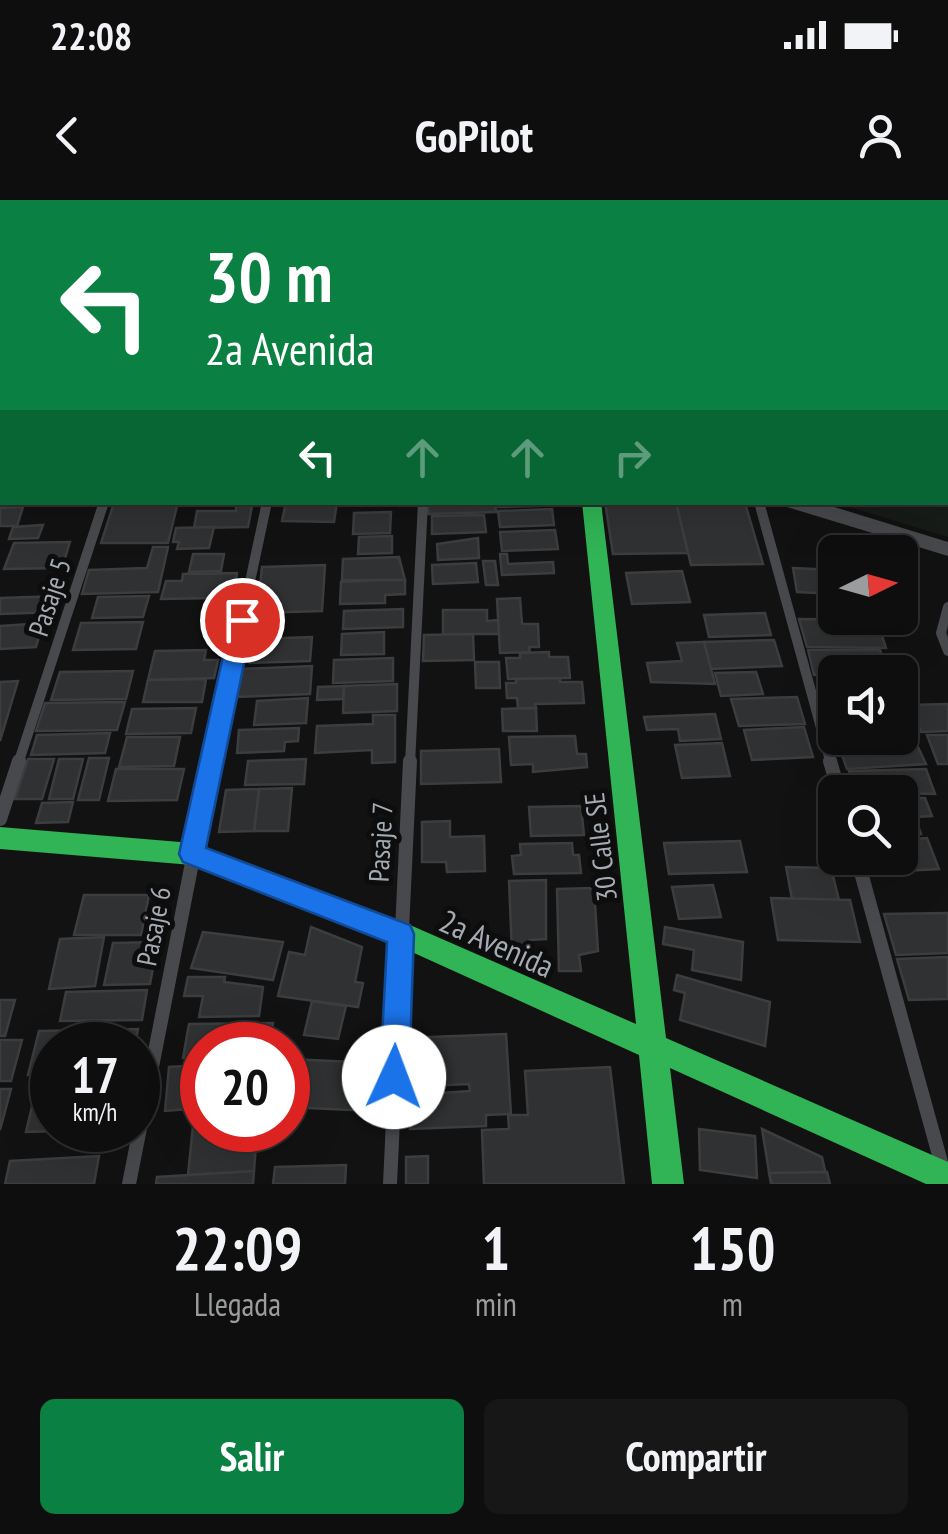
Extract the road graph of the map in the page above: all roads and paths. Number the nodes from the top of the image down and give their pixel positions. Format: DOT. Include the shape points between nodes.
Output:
graph roads {
  1 [pos="103,505"];
  2 [pos="266,505"];
  3 [pos="423,505"];
  4 [pos="590,505"];
  5 [pos="760,505"];
  6 [pos="804,505"];
  7 [pos="948,548"];
  8 [pos="948,607"];
  9 [pos="948,652"];
  10 [pos="834,775"];
  11 [pos="0,819"];
  12 [pos="0,838"];
  13 [pos="192,854"];
  14 [pos="862,875"];
  15 [pos="401,934"];
  16 [pos="654,1049"];
  17 [pos="947,1180"];
  18 [pos="129,1184"];
  19 [pos="390,1184"];
  20 [pos="668,1184"];
  1 -- 11 [label="lane, Pasaje 5"];
  2 -- 13 [label="lane, Pasaje 6"];
  3 -- 15 [label="lane, Pasaje 7"];
  4 -- 16 [label="street, 30 Calle SE"];
  5 -- 10 [label="lane"];
  6 -- 7 [label="street"];
  8 -- 9 [label="lane" via="941,633"];
  12 -- 13 [label="street, 2a Avenida"];
  13 -- 15 [label="street, 2a Avenida"];
  13 -- 18 [label="lane, Pasaje 6"];
  14 -- 17 [label="lane"];
  15 -- 16 [label="street, 2a Avenida"];
  15 -- 19 [label="lane, Pasaje 7"];
  16 -- 17 [label="street, 2a Avenida"];
  16 -- 20 [label="street, 30 Calle SE"];
}
